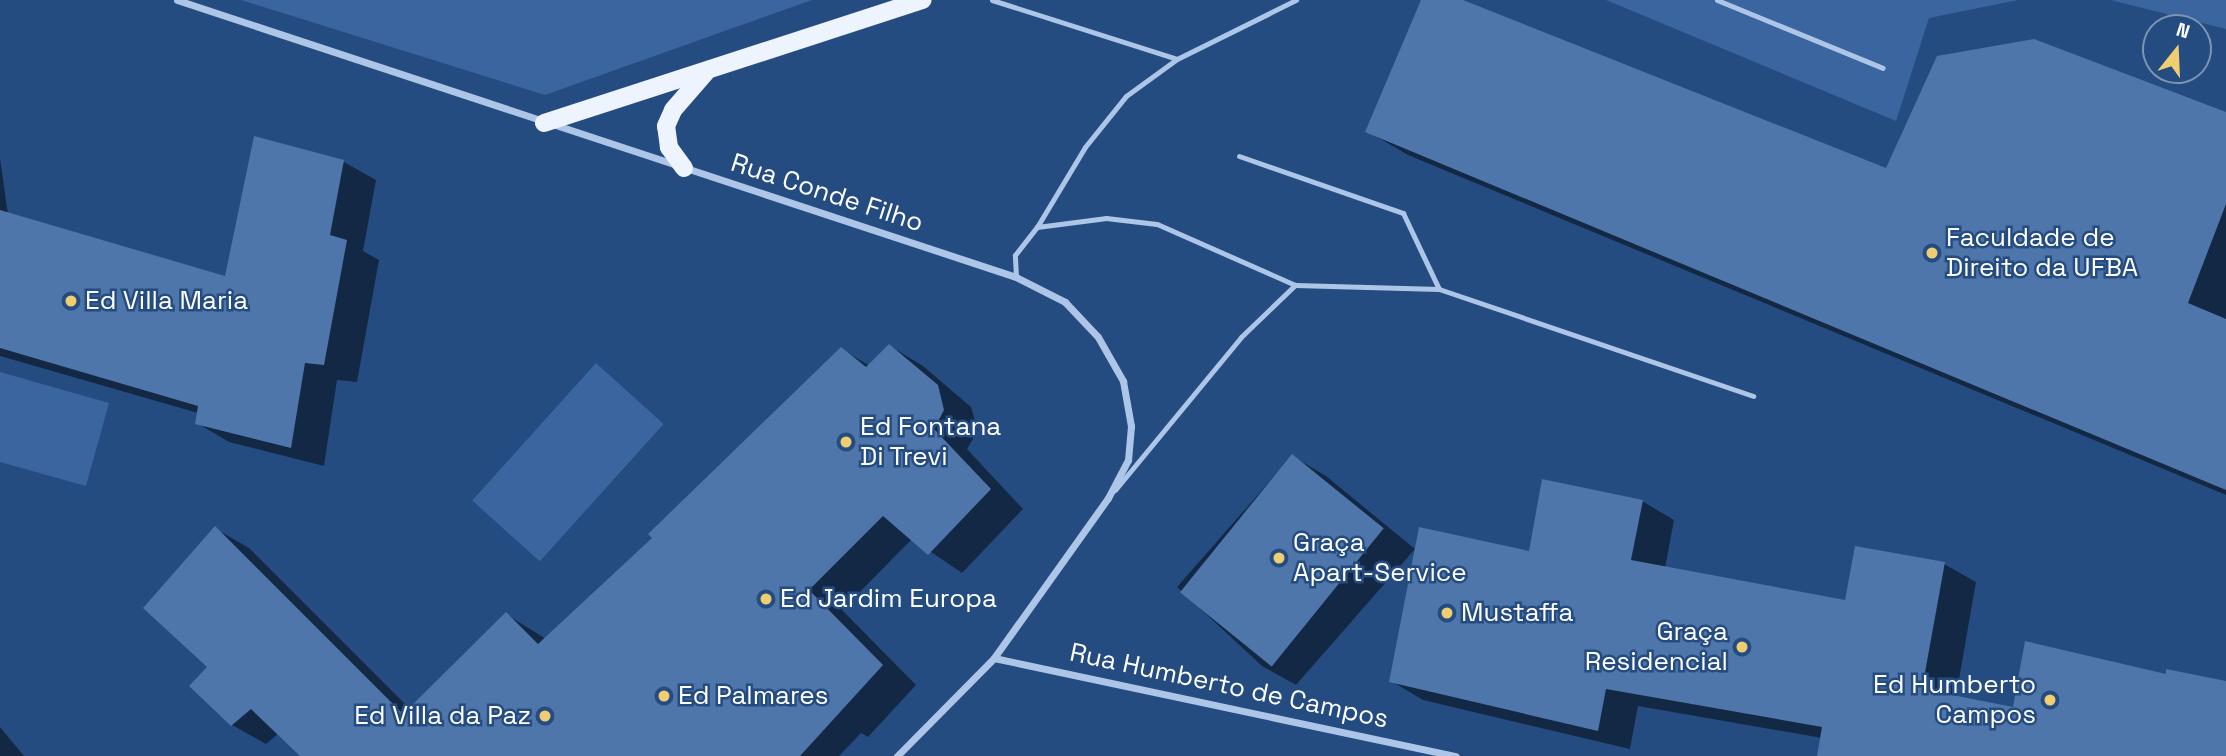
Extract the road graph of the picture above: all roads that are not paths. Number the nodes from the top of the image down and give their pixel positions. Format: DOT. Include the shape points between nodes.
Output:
graph roads {
  1 [pos="177,0"];
  2 [pos="922,0"];
  3 [pos="992,0"];
  4 [pos="1296,0"];
  5 [pos="1717,0"];
  6 [pos="1177,59"];
  7 [pos="1883,68"];
  8 [pos="708,70"];
  9 [pos="544,123"];
  10 [pos="1238,156"];
  11 [pos="684,168"];
  12 [pos="1037,227"];
  13 [pos="1016,277"];
  14 [pos="1294,285"];
  15 [pos="1439,289"];
  16 [pos="1753,396"];
  17 [pos="1108,498"];
  18 [pos="994,658"];
  19 [pos="897,756"];
  20 [pos="1455,756"];
  1 -- 9 [label="street, Rua Conde Filho"];
  2 -- 8 [label="main road"];
  3 -- 6 [label="lane"];
  4 -- 6 [label="lane"];
  5 -- 7 [label="lane"];
  6 -- 12 [label="lane" via="1126,96 1085,147"];
  8 -- 9 [label="main road"];
  8 -- 11 [label="main road" via="673,110 666,126 668,147"];
  9 -- 11 [label="street, Rua Conde Filho"];
  10 -- 15 [label="lane" via="1403,213"];
  11 -- 13 [label="street, Rua Conde Filho"];
  12 -- 13 [label="lane" via="1015,255"];
  12 -- 14 [label="lane" via="1106,218 1157,224"];
  13 -- 17 [label="street, Rua Conde Filho" via="1065,302 1098,337 1123,381 1131,426 1128,460"];
  14 -- 15 [label="lane"];
  14 -- 17 [label="lane" via="1241,337"];
  15 -- 16 [label="lane"];
  17 -- 18 [label="street, Rua Conde Filho"];
  18 -- 19 [label="street, Rua Conde Filho"];
  18 -- 20 [label="street, Rua Humberto de Campos"];
}
